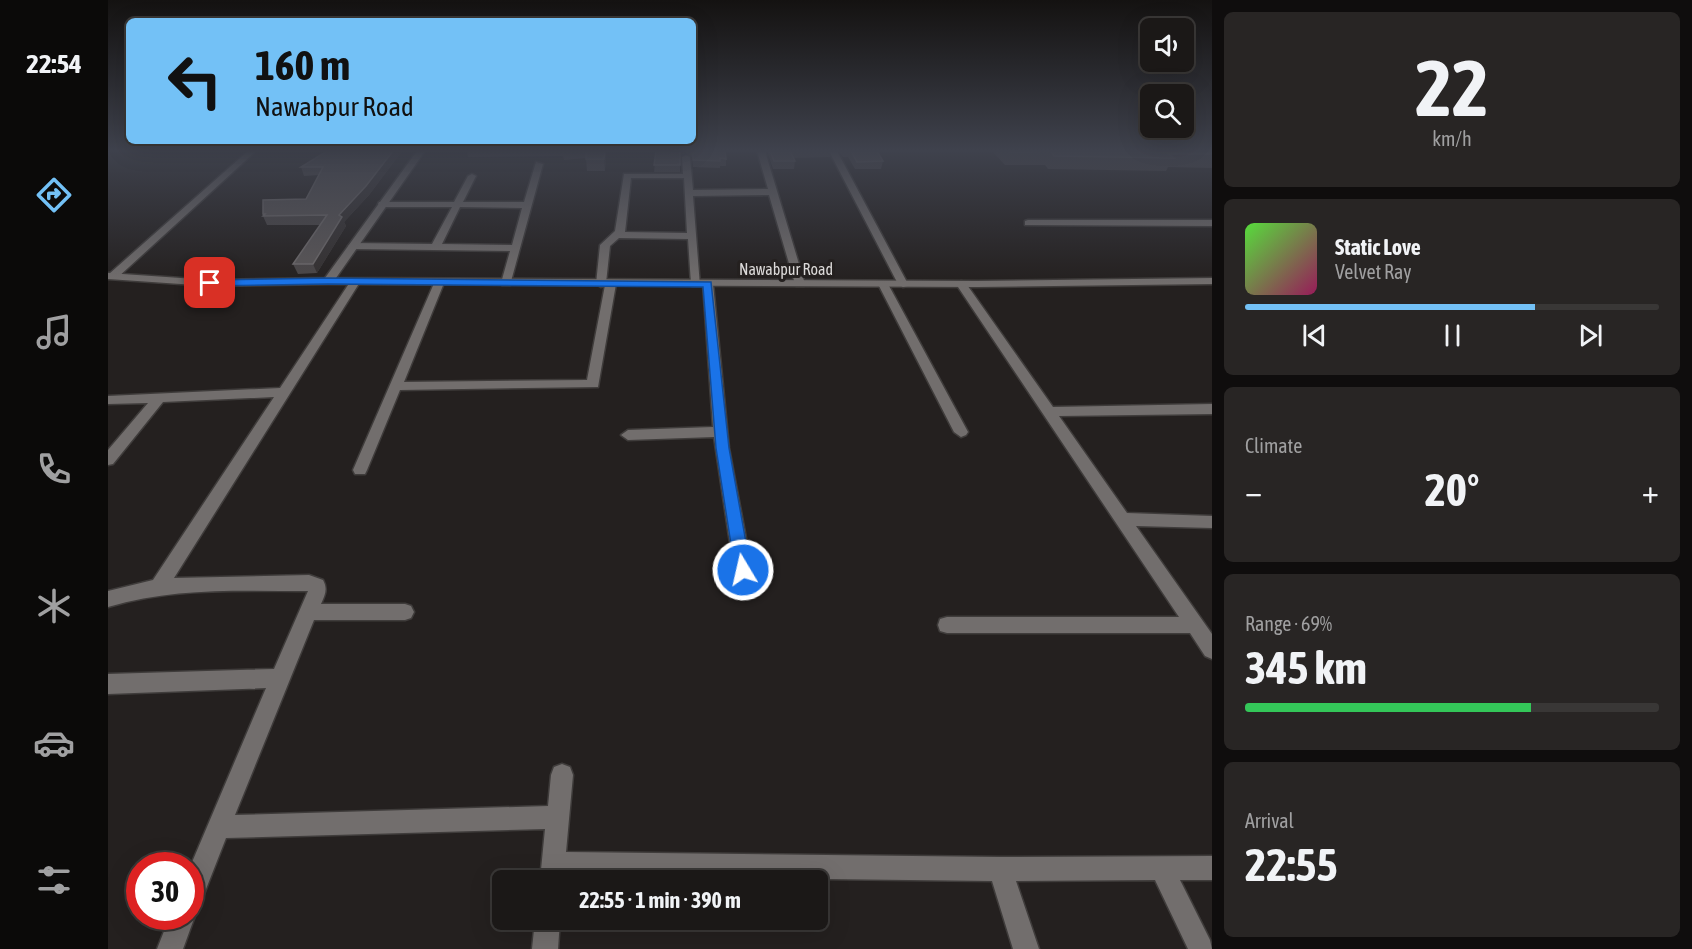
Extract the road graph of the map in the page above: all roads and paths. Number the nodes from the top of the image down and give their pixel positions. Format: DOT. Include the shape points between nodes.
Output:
graph roads {
  1 [pos="202,195"];
  2 [pos="388,195"];
  3 [pos="462,195"];
  4 [pos="531,195"];
  5 [pos="625,195"];
  6 [pos="689,195"];
  7 [pos="774,195"];
  8 [pos="856,195"];
  9 [pos="382,204"];
  10 [pos="457,205"];
  11 [pos="528,205"];
  12 [pos="1028,223"];
  13 [pos="1212,223"];
  14 [pos="616,235"];
  15 [pos="692,236"];
  16 [pos="353,246"];
  17 [pos="435,248"];
  18 [pos="515,248"];
  19 [pos="111,276"];
  20 [pos="328,281"];
  21 [pos="1212,281"];
  22 [pos="355,282"];
  23 [pos="439,283"];
  24 [pos="506,283"];
  25 [pos="606,284"];
  26 [pos="702,284"];
  27 [pos="800,284"];
  28 [pos="883,284"];
  29 [pos="903,284"];
  30 [pos="961,284"];
  31 [pos="394,386"];
  32 [pos="283,392"];
  33 [pos="159,398"];
  34 [pos="108,400"];
  35 [pos="1212,408"];
  36 [pos="1049,412"];
  37 [pos="721,432"];
  38 [pos="961,432"];
  39 [pos="628,435"];
  40 [pos="108,460"];
  41 [pos="360,470"];
  42 [pos="1122,519"];
  43 [pos="1212,522"];
  44 [pos="743,570"];
  45 [pos="159,586"];
  46 [pos="108,599"];
  47 [pos="309,612"];
  48 [pos="405,612"];
  49 [pos="947,625"];
  50 [pos="1195,625"];
  51 [pos="1212,650"];
  52 [pos="280,678"];
  53 [pos="108,684"];
  54 [pos="562,775"];
  55 [pos="558,817"];
  56 [pos="219,827"];
  57 [pos="204,864"];
  58 [pos="1212,868"];
  59 [pos="1000,869"];
  60 [pos="1162,869"];
  61 [pos="553,870"];
  62 [pos="828,870"];
  63 [pos="177,930"];
  64 [pos="547,930"];
  65 [pos="170,949"];
  66 [pos="545,949"];
  67 [pos="1026,949"];
  68 [pos="1201,949"];
  1 -- 19 [label="street"];
  2 -- 9 [label="street"];
  3 -- 10 [label="street"];
  4 -- 11 [label="street"];
  5 -- 14 [label="street" via="620,231"];
  6 -- 15 [label="street"];
  7 -- 27 [label="street"];
  8 -- 29 [label="street"];
  9 -- 10 [label="street"];
  9 -- 16 [label="street"];
  10 -- 11 [label="street"];
  10 -- 17 [label="street"];
  11 -- 18 [label="street"];
  12 -- 13 [label="street"];
  14 -- 15 [label="street"];
  14 -- 25 [label="street" via="605,245"];
  15 -- 26 [label="street"];
  16 -- 17 [label="street"];
  16 -- 20 [label="street"];
  17 -- 18 [label="street"];
  18 -- 24 [label="street"];
  19 -- 20 [label="street, Nawabpur Road" via="210,283"];
  20 -- 22 [label="street, Nawabpur Road"];
  21 -- 30 [label="street, Nawabpur Road"];
  22 -- 23 [label="street, Nawabpur Road"];
  22 -- 32 [label="street"];
  23 -- 24 [label="street, Nawabpur Road"];
  23 -- 31 [label="street"];
  24 -- 25 [label="street, Nawabpur Road"];
  25 -- 26 [label="street, Nawabpur Road"];
  25 -- 31 [label="street" via="593,384"];
  26 -- 27 [label="street, Nawabpur Road"];
  26 -- 37 [label="street"];
  27 -- 28 [label="street, Nawabpur Road"];
  28 -- 29 [label="street, Nawabpur Road"];
  28 -- 38 [label="street"];
  29 -- 30 [label="street, Nawabpur Road"];
  30 -- 36 [label="street"];
  31 -- 41 [label="street"];
  32 -- 33 [label="street"];
  32 -- 45 [label="street"];
  33 -- 34 [label="street"];
  33 -- 40 [label="street"];
  35 -- 36 [label="street"];
  36 -- 42 [label="street"];
  37 -- 39 [label="street"];
  37 -- 44 [label="street"];
  42 -- 43 [label="street"];
  42 -- 50 [label="street"];
  45 -- 46 [label="street"];
  45 -- 47 [label="street" via="309,583 317,585"];
  47 -- 48 [label="street"];
  47 -- 52 [label="street"];
  49 -- 50 [label="street"];
  50 -- 51 [label="street"];
  52 -- 53 [label="street"];
  52 -- 56 [label="street"];
  54 -- 55 [label="street"];
  55 -- 56 [label="street"];
  55 -- 61 [label="street"];
  56 -- 57 [label="street"];
  58 -- 60 [label="street"];
  59 -- 60 [label="street"];
  59 -- 62 [label="street"];
  59 -- 67 [label="street"];
  60 -- 68 [label="street"];
  63 -- 65 [label="street"];
  64 -- 66 [label="street"];
}
